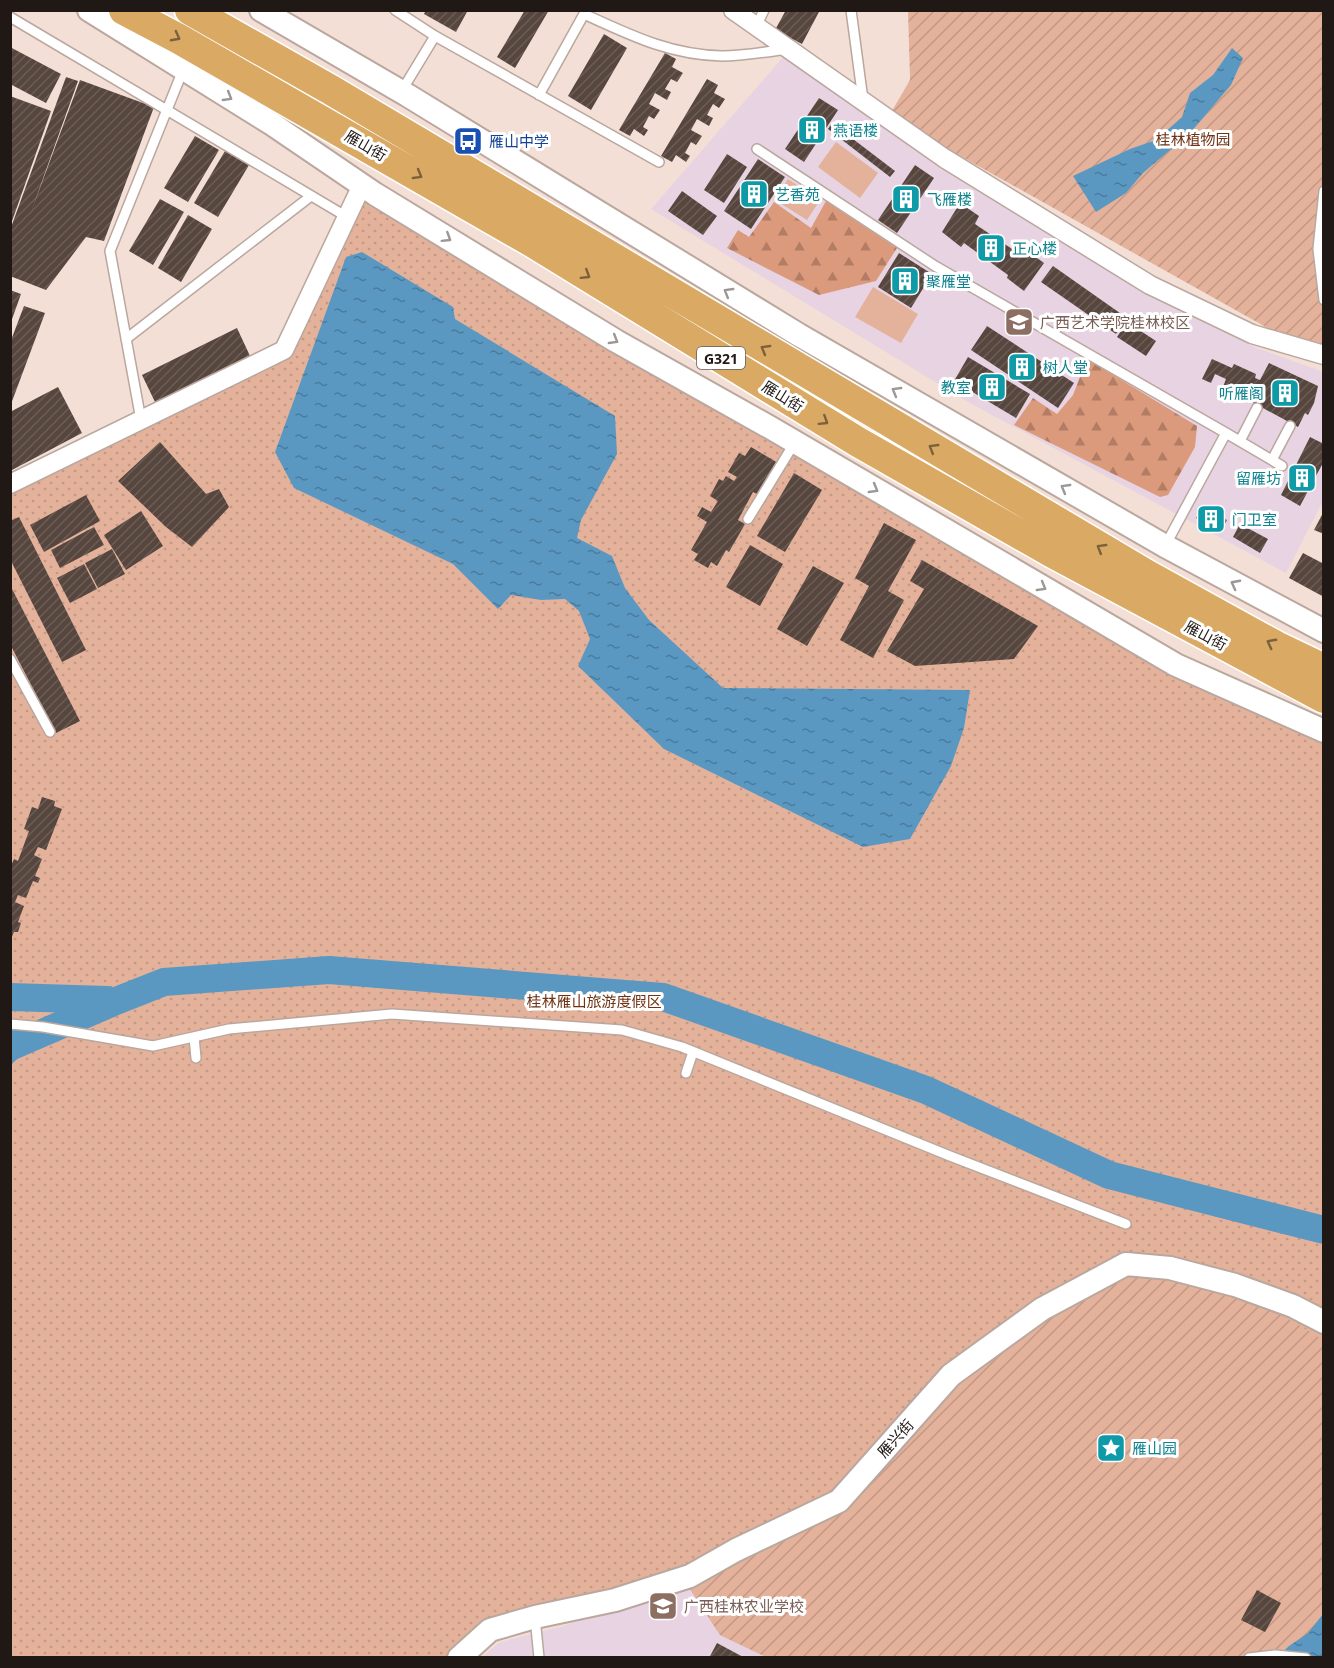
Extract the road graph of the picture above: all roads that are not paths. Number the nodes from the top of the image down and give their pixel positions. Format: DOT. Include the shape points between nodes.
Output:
graph roads {
  1 [pos="89,10"];
  2 [pos="124,10"];
  3 [pos="190,10"];
  4 [pos="261,10"];
  5 [pos="395,10"];
  6 [pos="733,10"];
  7 [pos="764,10"];
  8 [pos="851,10"];
  9 [pos="10,17"];
  10 [pos="756,27"];
  11 [pos="435,36"];
  12 [pos="787,49"];
  13 [pos="183,70"];
  14 [pos="401,92"];
  15 [pos="538,95"];
  16 [pos="863,102"];
  17 [pos="167,110"];
  18 [pos="757,149"];
  19 [pos="659,162"];
  20 [pos="362,185"];
  21 [pos="1323,191"];
  22 [pos="312,196"];
  23 [pos="347,217"];
  24 [pos="1323,300"];
  25 [pos="126,339"];
  26 [pos="1323,355"];
  27 [pos="1257,408"];
  28 [pos="141,420"];
  29 [pos="1290,426"];
  30 [pos="1227,433"];
  31 [pos="1240,441"];
  32 [pos="795,442"];
  33 [pos="1272,459"];
  34 [pos="1282,466"];
  35 [pos="10,484"];
  36 [pos="748,519"];
  37 [pos="1165,546"];
  38 [pos="1323,631"];
  39 [pos="10,659"];
  40 [pos="1323,669"];
  41 [pos="1323,698"];
  42 [pos="1323,731"];
  43 [pos="50,732"];
  44 [pos="10,1024"];
  45 [pos="194,1037"];
  46 [pos="693,1052"];
  47 [pos="196,1058"];
  48 [pos="686,1073"];
  49 [pos="1126,1224"];
  50 [pos="1323,1322"];
  51 [pos="535,1617"];
  52 [pos="459,1658"];
  53 [pos="539,1658"];
  54 [pos="1249,1658"];
  55 [pos="1306,1658"];
  1 -- 13 [label="street"];
  2 -- 41 [label="highway, 雁山街 / G321, one-way" via="532,242 858,442 1050,552"];
  40 -- 3 [label="highway, 雁山街 / G321, one-way" via="1147,575"];
  4 -- 14 [label="street"];
  5 -- 11 [label="lane"];
  6 -- 10 [label="street"];
  7 -- 10 [label="lane"];
  8 -- 16 [label="lane"];
  9 -- 17 [label="lane"];
  10 -- 12 [label="street"];
  11 -- 14 [label="lane"];
  11 -- 15 [label="lane"];
  12 -- 15 [label="lane" via="724,56 674,51 584,14"];
  12 -- 16 [label="street"];
  13 -- 17 [label="lane"];
  13 -- 20 [label="street, one-way"];
  37 -- 14 [label="street, one-way" via="799,335"];
  15 -- 19 [label="lane"];
  16 -- 26 [label="street" via="944,158 1150,285 1252,334"];
  17 -- 22 [label="lane"];
  17 -- 25 [label="lane" via="110,251"];
  18 -- 30 [label="lane" via="935,266"];
  20 -- 23 [label="street"];
  20 -- 32 [label="street, one-way" via="616,341"];
  21 -- 24 [label="lane" via="1318,249"];
  22 -- 23 [label="lane"];
  22 -- 25 [label="lane"];
  23 -- 28 [label="street" via="284,350"];
  25 -- 28 [label="lane"];
  27 -- 31 [label="lane"];
  28 -- 35 [label="street"];
  29 -- 33 [label="lane"];
  30 -- 31 [label="lane"];
  30 -- 37 [label="lane"];
  31 -- 33 [label="lane"];
  32 -- 36 [label="lane"];
  32 -- 42 [label="street, one-way" via="1176,665"];
  33 -- 34 [label="lane"];
  38 -- 37 [label="street, one-way"];
  39 -- 43 [label="lane"];
  44 -- 45 [label="lane" via="153,1046"];
  45 -- 46 [label="lane" via="229,1029 392,1014 622,1030"];
  45 -- 47 [label="lane"];
  46 -- 48 [label="lane"];
  46 -- 49 [label="lane"];
  50 -- 51 [label="street, 雁兴街" via="1293,1306 1235,1285 1170,1268 1126,1264 1042,1309 951,1375 839,1501 690,1576 615,1600"];
  51 -- 52 [label="street, 雁兴街" via="490,1630"];
  51 -- 53 [label="lane"];
  54 -- 55 [label="lane"];
}
